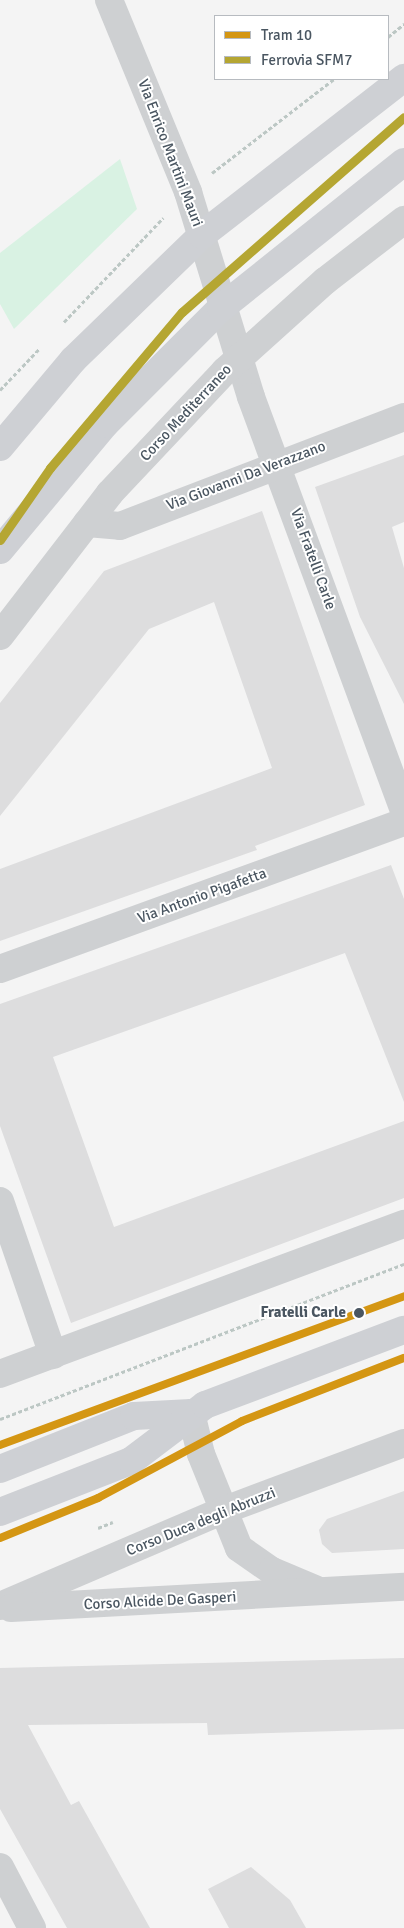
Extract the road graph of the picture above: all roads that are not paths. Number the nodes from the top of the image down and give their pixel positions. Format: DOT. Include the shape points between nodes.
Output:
graph roads {
  1 [pos="109,0"];
  2 [pos="404,78"];
  3 [pos="404,162"];
  4 [pos="404,220"];
  5 [pos="202,236"];
  6 [pos="221,308"];
  7 [pos="238,357"];
  8 [pos="404,417"];
  9 [pos="0,448"];
  10 [pos="278,463"];
  11 [pos="87,523"];
  12 [pos="0,550"];
  13 [pos="0,636"];
  14 [pos="404,811"];
  15 [pos="404,822"];
  16 [pos="0,969"];
  17 [pos="0,1201"];
  18 [pos="404,1224"];
  19 [pos="404,1330"];
  20 [pos="53,1355"];
  21 [pos="0,1374"];
  22 [pos="191,1412"];
  23 [pos="404,1443"];
  24 [pos="0,1468"];
  25 [pos="222,1511"];
  26 [pos="0,1512"];
  27 [pos="404,1587"];
  28 [pos="321,1592"];
  29 [pos="0,1607"];
  30 [pos="0,1867"];
  31 [pos="32,1928"];
  1 -- 5 [label="street, Via Enrico Martini Mauri" via="188,192"];
  2 -- 5 [label="main road"];
  3 -- 6 [label="main road"];
  4 -- 7 [label="street, Corso Mediterraneo" via="324,281"];
  5 -- 6 [label="street, Via Enrico Martini Mauri"];
  5 -- 9 [label="main road" via="73,360"];
  6 -- 7 [label="street, Via Fratelli Carle"];
  6 -- 12 [label="main road" via="105,424"];
  7 -- 10 [label="street, Via Fratelli Carle"];
  7 -- 11 [label="street, Corso Mediterraneo"];
  8 -- 10 [label="street, Via Giovanni Da Verazzano"];
  10 -- 11 [label="street, Via Giovanni Da Verazzano" via="120,526"];
  10 -- 14 [label="street, Via Fratelli Carle"];
  11 -- 13 [label="street, Corso Mediterraneo"];
  15 -- 16 [label="street, Via Antonio Pigafetta"];
  17 -- 20 [label="street"];
  18 -- 20 [label="street"];
  19 -- 22 [label="main road"];
  20 -- 21 [label="street"];
  22 -- 24 [label="main road" via="134,1416"];
  22 -- 25 [label="street, Corso Alcide De Gasperi"];
  22 -- 26 [label="main road" via="131,1461"];
  23 -- 25 [label="street, Corso Duca degli Abruzzi"];
  25 -- 28 [label="street, Corso Alcide De Gasperi" via="240,1548 272,1571"];
  25 -- 29 [label="street, Corso Duca degli Abruzzi"];
  27 -- 28 [label="street, Corso Alcide De Gasperi"];
  28 -- 29 [label="street, Corso Alcide De Gasperi"];
  30 -- 31 [label="street"];
}
